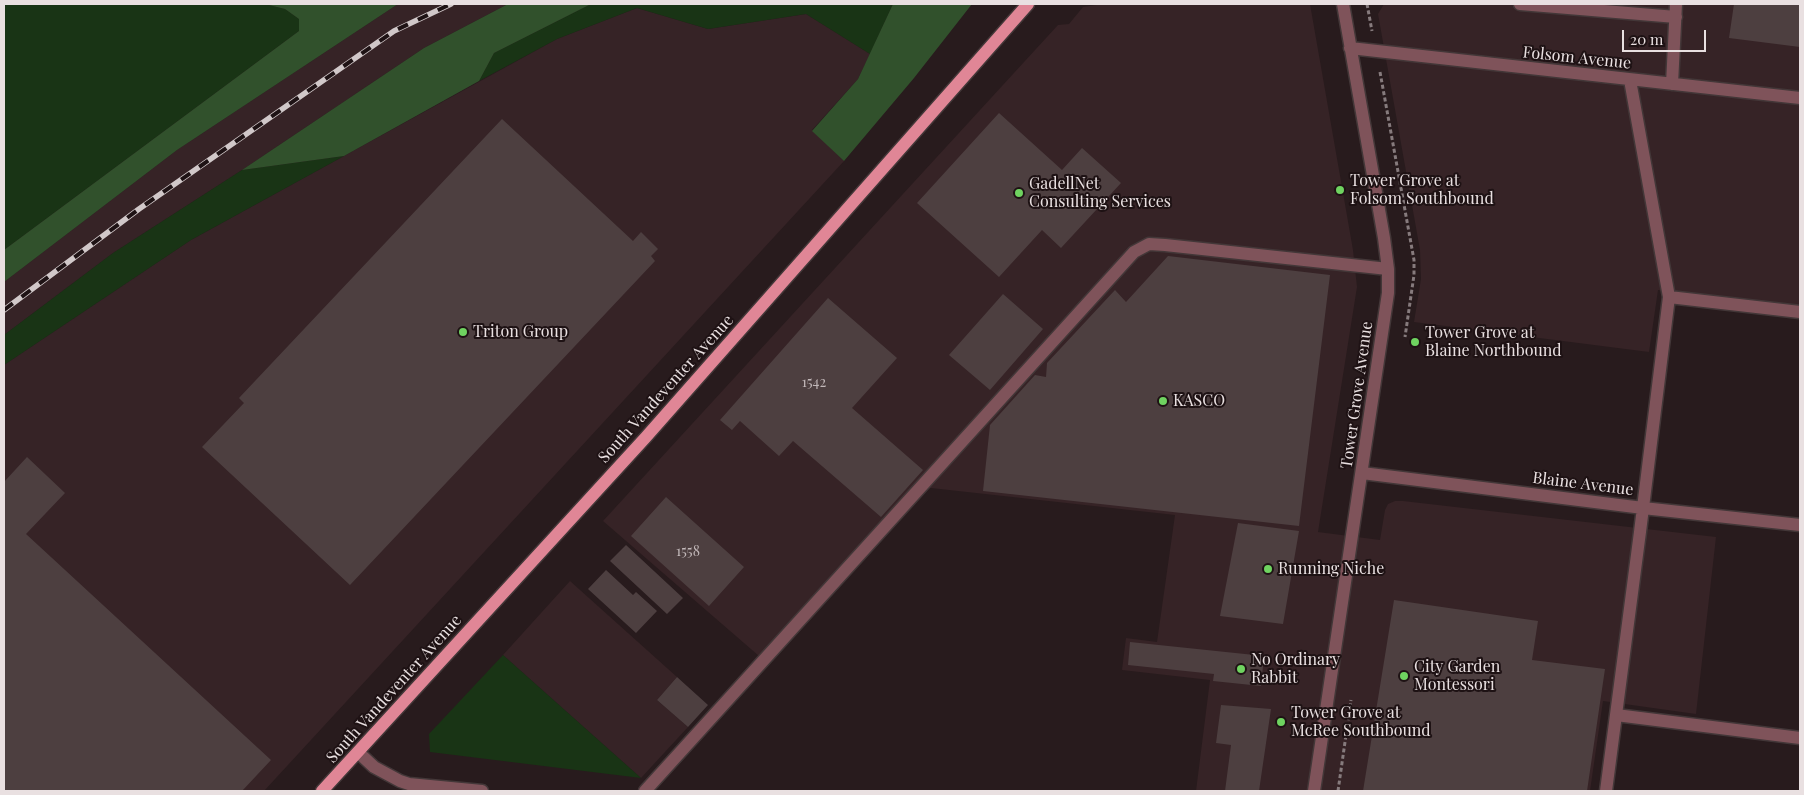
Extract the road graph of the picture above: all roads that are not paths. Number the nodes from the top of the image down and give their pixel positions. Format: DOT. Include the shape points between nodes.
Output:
graph roads {
  1 [pos="1028,4"];
  2 [pos="1343,4"];
  3 [pos="1520,4"];
  4 [pos="1676,4"];
  5 [pos="1676,17"];
  6 [pos="1350,48"];
  7 [pos="1630,80"];
  8 [pos="1672,84"];
  9 [pos="1800,98"];
  10 [pos="1388,269"];
  11 [pos="1669,297"];
  12 [pos="1800,312"];
  13 [pos="1362,473"];
  14 [pos="1643,508"];
  15 [pos="1800,525"];
  16 [pos="1616,716"];
  17 [pos="1800,738"];
  18 [pos="359,753"];
  19 [pos="434,789"];
  20 [pos="322,791"];
  21 [pos="482,791"];
  22 [pos="645,791"];
  23 [pos="1314,791"];
  24 [pos="1606,791"];
  1 -- 18 [label="main road, South Vandeventer Avenue" via="646,437"];
  2 -- 6 [label="street, Tower Grove Avenue"];
  3 -- 5 [label="street"];
  4 -- 5 [label="street"];
  5 -- 8 [label="street"];
  6 -- 7 [label="street, Folsom Avenue"];
  6 -- 10 [label="street, Tower Grove Avenue"];
  7 -- 8 [label="street, Folsom Avenue"];
  7 -- 11 [label="street"];
  8 -- 9 [label="street, Folsom Avenue"];
  10 -- 13 [label="street, Tower Grove Avenue" via="1388,293"];
  10 -- 22 [label="street" via="1165,245 1149,244 1134,252"];
  11 -- 12 [label="street"];
  11 -- 14 [label="street"];
  13 -- 14 [label="street, Blaine Avenue"];
  13 -- 23 [label="street, Tower Grove Avenue"];
  14 -- 15 [label="street, Blaine Avenue"];
  14 -- 16 [label="street"];
  16 -- 17 [label="street"];
  16 -- 24 [label="street"];
  18 -- 19 [label="street" via="388,776"];
  18 -- 20 [label="main road, South Vandeventer Avenue"];
  19 -- 21 [label="street"];
}
